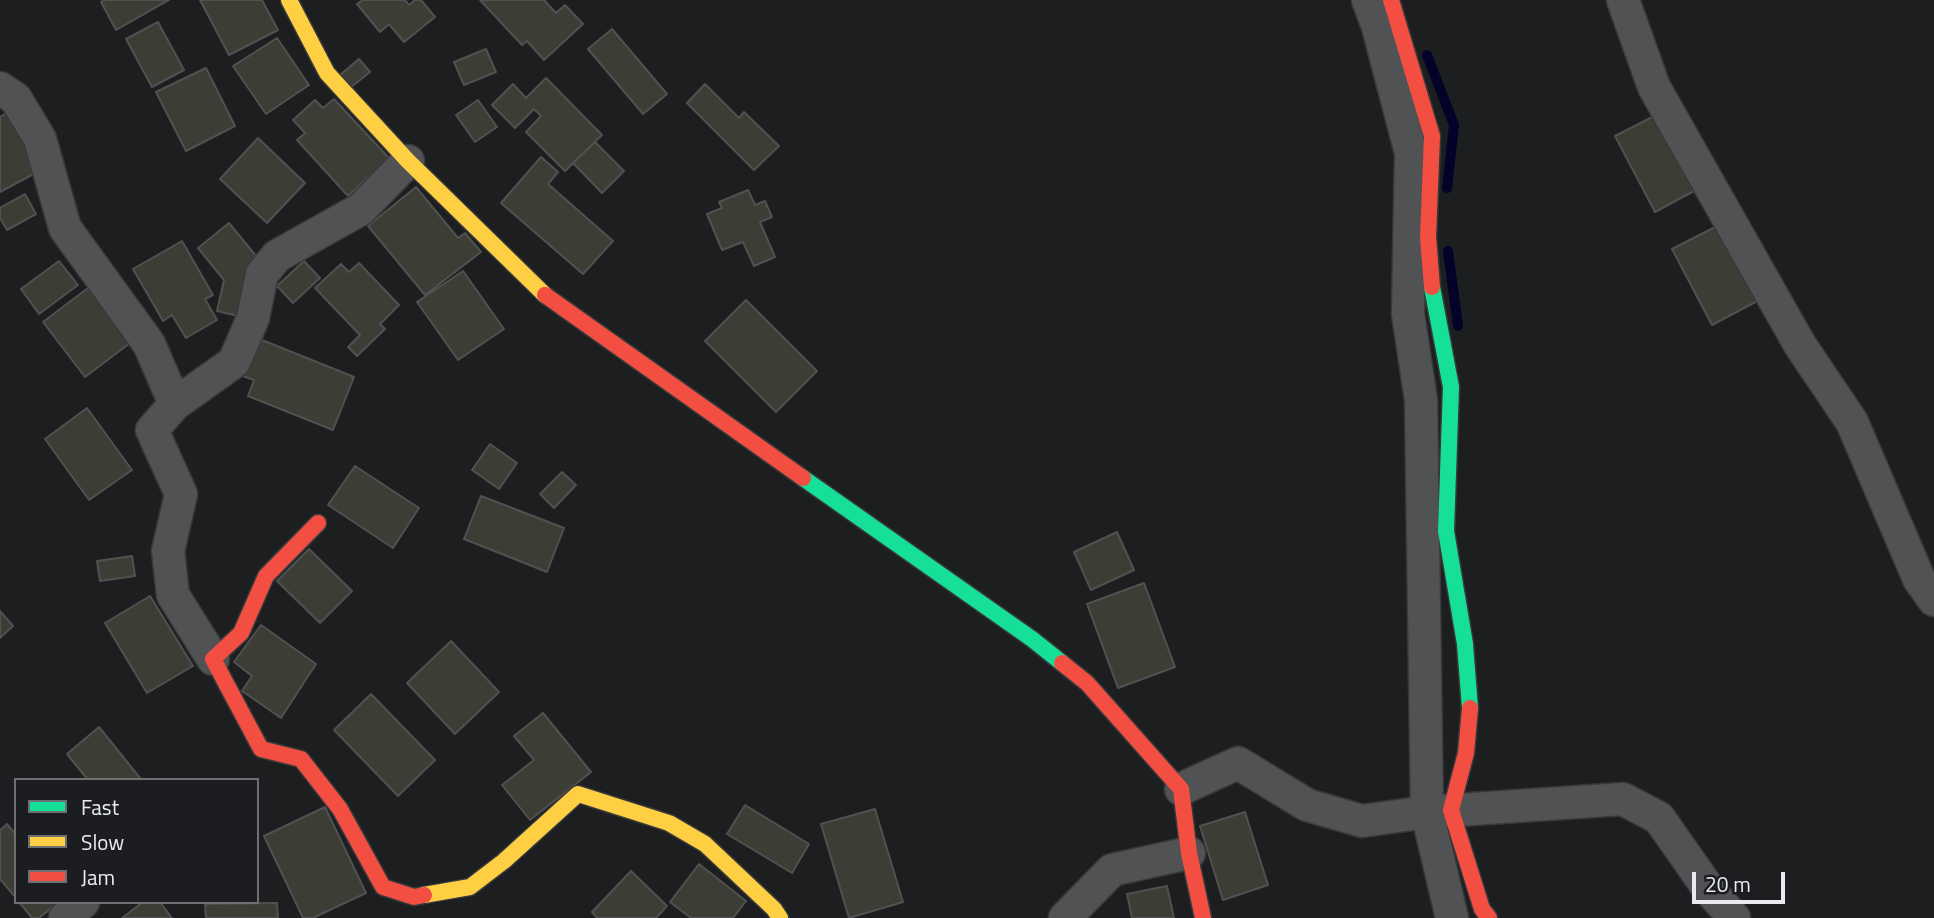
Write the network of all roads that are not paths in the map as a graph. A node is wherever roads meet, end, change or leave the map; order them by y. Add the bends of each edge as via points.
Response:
1 (289, 0) edge
2 (1368, 0) edge
3 (1391, 0) edge
4 (1623, 0) edge
5 (0, 88) edge
6 (408, 161) junction
7 (175, 404) junction
8 (318, 523) dead end
9 (1934, 600) edge
10 (213, 659) junction
11 (1181, 789) junction
12 (1439, 811) junction
13 (1189, 853) junction
14 (81, 904) edge
15 (65, 918) edge
16 (780, 918) edge
17 (1065, 918) edge
18 (1203, 918) edge
19 (1452, 918) edge
20 (1489, 918) edge
21 (1734, 918) edge

1 - 6 street via 327,74
2 - 12 street via 1411,153 1408,314 1421,400
3 - 12 street via 1432,136 1428,237 1432,292 1451,387 1446,531 1470,706 1466,753
4 - 9 street via 1654,87 1800,345 1852,422 1919,579
5 - 7 street via 16,99 40,139 65,228 149,344
6 - 7 street via 361,209 277,256 262,274 253,318 234,362
6 - 11 street via 551,301 1032,639 1087,683
7 - 10 street via 152,430 181,494 168,551 173,595
8 - 10 street via 266,576 241,633
10 - 16 street via 261,748 301,759 340,809 383,887 414,897 470,887 578,794 669,823 705,844
11 - 12 street via 1238,763 1307,805 1362,821
11 - 13 street
12 - 19 street
12 - 20 street
12 - 21 street via 1623,799 1659,818
13 - 17 street via 1112,870
13 - 18 street
14 - 15 street

